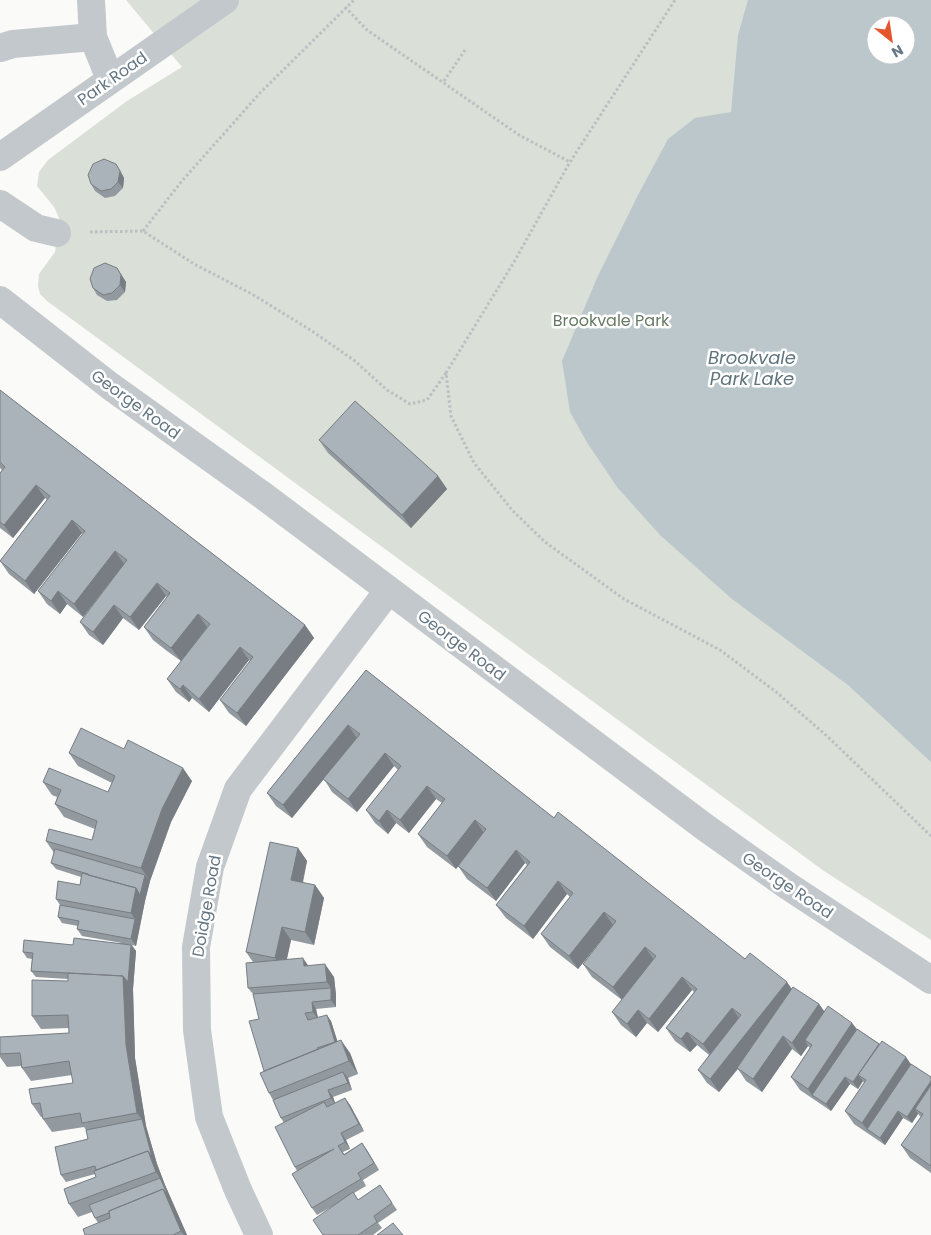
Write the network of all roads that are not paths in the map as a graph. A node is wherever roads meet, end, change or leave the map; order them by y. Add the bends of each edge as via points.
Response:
1 (91, 0) edge
2 (225, 0) edge
3 (93, 37) junction
4 (0, 48) edge
5 (110, 79) junction
6 (0, 157) edge
7 (0, 204) edge
8 (57, 233) road end
9 (0, 300) edge
10 (388, 591) junction
11 (931, 980) edge
12 (259, 1235) edge

1 - 3 street
2 - 5 street, Park Road
3 - 4 street via 12,44
3 - 5 street
5 - 6 street, Park Road
7 - 8 street via 36,228
9 - 10 street, George Road via 110,386 265,497
10 - 11 street, George Road via 706,828
10 - 12 street, Doidge Road via 238,789 210,867 196,947 197,1030 209,1117

